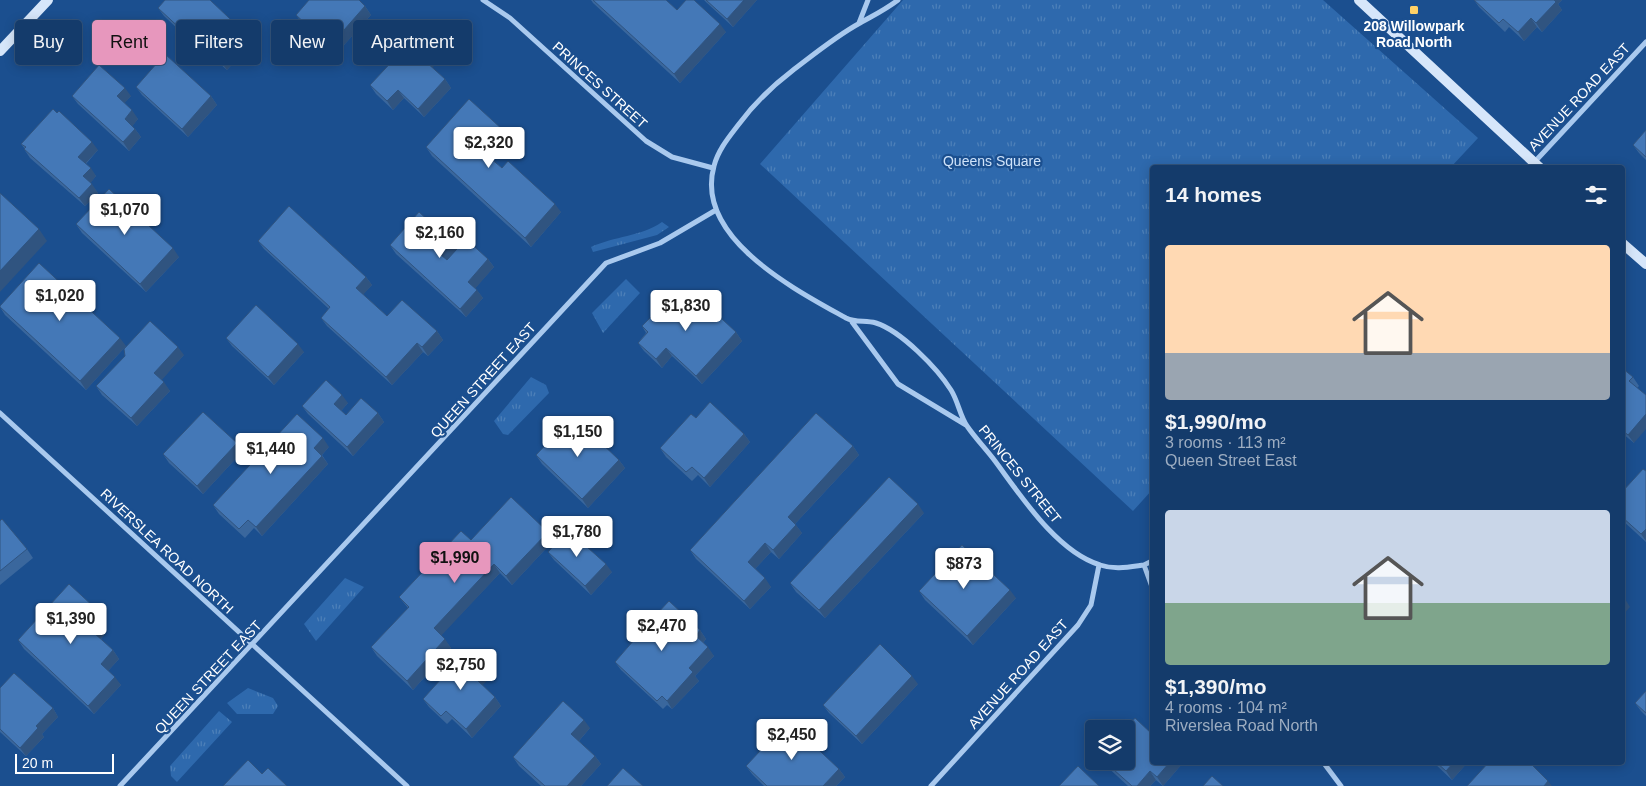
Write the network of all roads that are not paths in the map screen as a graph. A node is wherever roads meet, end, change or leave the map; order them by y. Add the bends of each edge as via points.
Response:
1 (48, 0) edge
2 (483, 0) edge
3 (868, 0) edge
4 (898, 0) edge
5 (1359, 0) edge
6 (859, 23) junction
7 (1646, 42) edge
8 (0, 51) edge
9 (1533, 165) edge
10 (1535, 165) edge
11 (713, 168) junction
12 (716, 210) junction
13 (1625, 246) edge
14 (1646, 264) edge
15 (852, 322) junction
16 (0, 413) edge
17 (966, 425) junction
18 (1150, 562) edge
19 (1099, 565) junction
20 (1144, 565) junction
21 (1150, 582) edge
22 (252, 645) junction
23 (1325, 765) edge
24 (120, 786) edge
25 (407, 786) edge
26 (931, 786) edge
27 (1341, 786) edge

1 - 8 main road
2 - 11 street, PRINCES STREET via 510,18 646,142 672,157
3 - 6 street
4 - 6 street via 878,15
5 - 9 main road
6 - 11 street via 764,93 726,140
7 - 10 street, AVENUE ROAD EAST
11 - 12 street via 711,187
12 - 15 street, PRINCES STREET via 726,227 761,266
12 - 22 street, QUEEN STREET EAST via 660,243 606,263
13 - 14 main road
15 - 17 street, PRINCES STREET via 898,384
15 - 17 street, PRINCES STREET via 876,323 916,350 951,391
16 - 22 street, RIVERSLEA ROAD NORTH
17 - 19 street, PRINCES STREET via 1019,494 1057,536 1078,554
18 - 20 street
19 - 20 street, PRINCES STREET via 1117,569
19 - 26 street, AVENUE ROAD EAST via 1091,605 1078,625
20 - 21 street
22 - 24 street, QUEEN STREET EAST
22 - 25 street, RIVERSLEA ROAD NORTH
23 - 27 street

